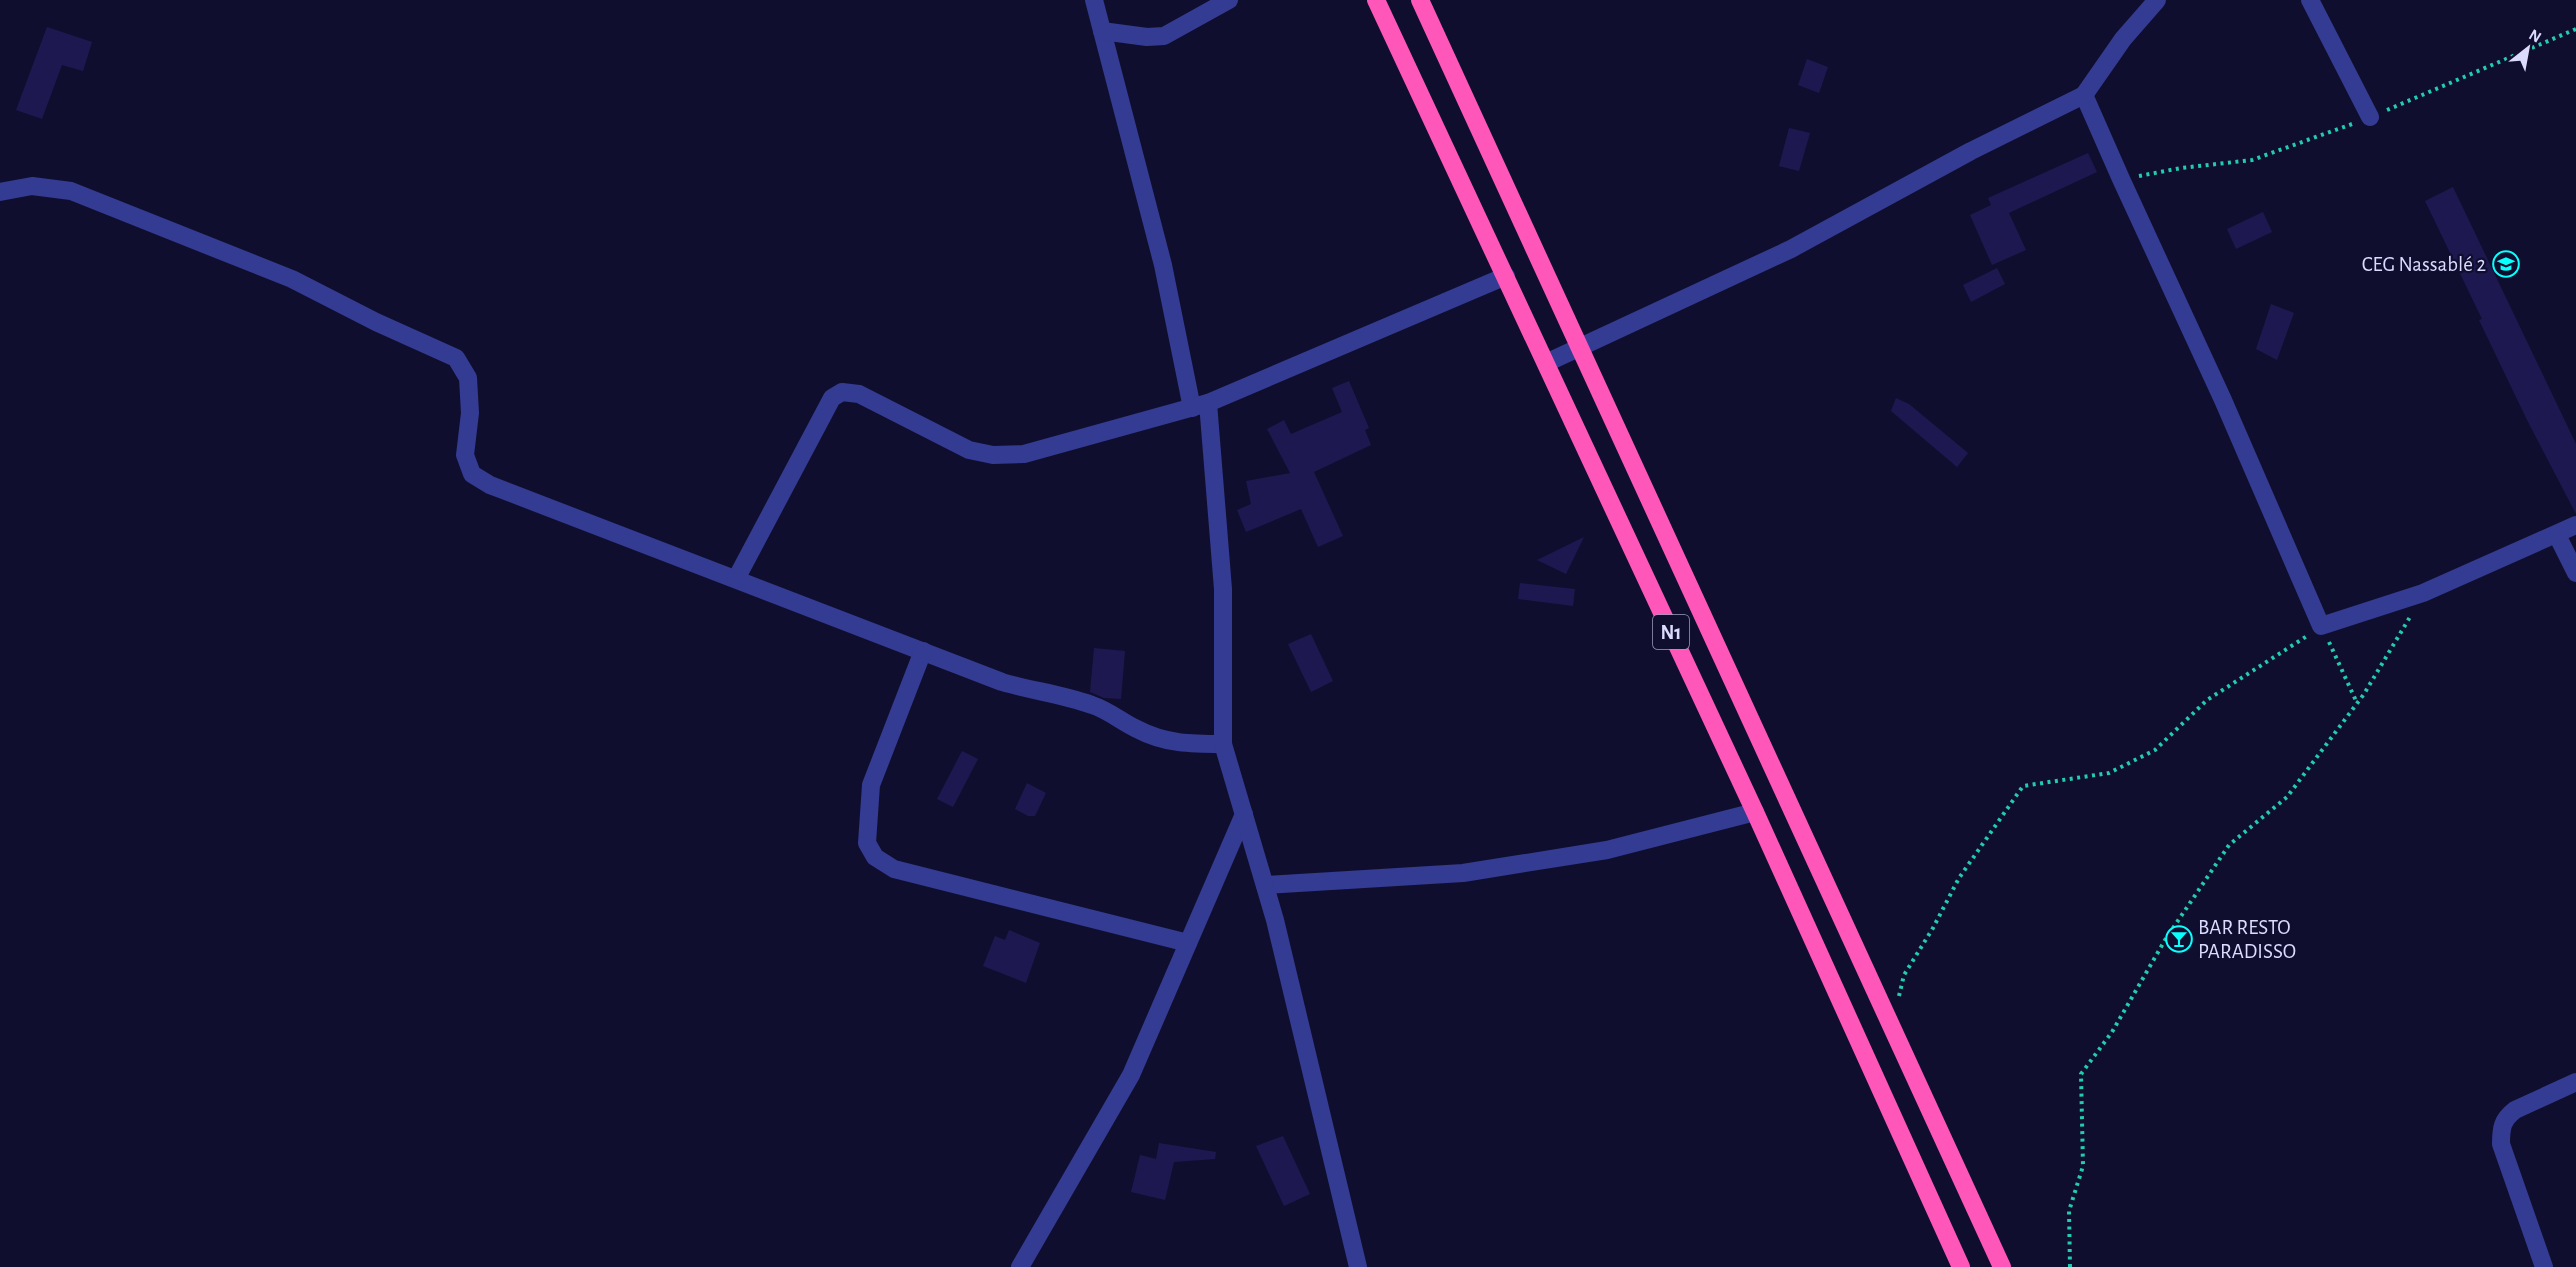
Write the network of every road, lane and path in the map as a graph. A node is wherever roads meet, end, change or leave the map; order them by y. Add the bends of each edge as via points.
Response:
1 (1094, 0) edge
2 (1229, 0) edge
3 (1376, 0) edge
4 (1420, 0) edge
5 (2157, 0) edge
6 (2310, 0) edge
7 (1102, 31) junction
8 (2084, 95) junction
9 (2370, 117) dead end
10 (0, 192) edge
11 (1506, 276) junction
12 (1578, 347) junction
13 (1546, 363) junction
14 (1200, 405) junction
15 (2576, 525) edge
16 (2557, 535) junction
17 (2576, 573) edge
18 (736, 579) junction
19 (2423, 593) junction
20 (2321, 626) junction
21 (922, 651) junction
22 (2357, 704) junction
23 (1223, 744) junction
24 (1755, 812) junction
25 (1244, 814) junction
26 (1265, 885) junction
27 (1188, 943) junction
28 (1898, 1000) dead end
29 (2576, 1082) edge
30 (1020, 1267) edge
31 (1358, 1267) edge
32 (1961, 1267) edge
33 (2002, 1267) edge
34 (2070, 1267) edge
35 (2544, 1267) edge

1 - 7 street
2 - 7 street via 1164,36
3 - 11 highway, N1
4 - 12 highway, N1
5 - 8 street via 2123,39
6 - 9 street
7 - 14 street
8 - 12 street via 1971,151 1791,249
8 - 20 street
10 - 18 street via 32,186 71,191 292,279 456,358 468,378 470,413 465,455 472,474 490,485
11 - 13 highway, N1
11 - 14 street
12 - 13 street
12 - 33 highway, N1
13 - 24 highway, N1
14 - 18 street via 1024,454 993,455 969,450 859,394 842,393 832,398
14 - 23 street via 1222,589
15 - 16 street
16 - 17 street
16 - 19 street
18 - 21 street
19 - 20 street
19 - 22 path
20 - 22 path
20 - 28 path via 2207,700 2155,750 2109,773 2024,786 1959,878 1904,975
21 - 23 street via 1002,682 1094,705 1161,740
21 - 27 street via 871,785 867,843 875,857 894,869
22 - 34 path via 2287,797 2229,845 2165,940 2112,1032 2081,1074 2083,1166 2069,1211
23 - 25 street
24 - 26 street via 1607,850 1474,871
24 - 32 highway, N1
25 - 26 street
25 - 27 street
26 - 31 street
27 - 30 street via 1131,1075
29 - 35 street via 2515,1110 2501,1128 2501,1144

